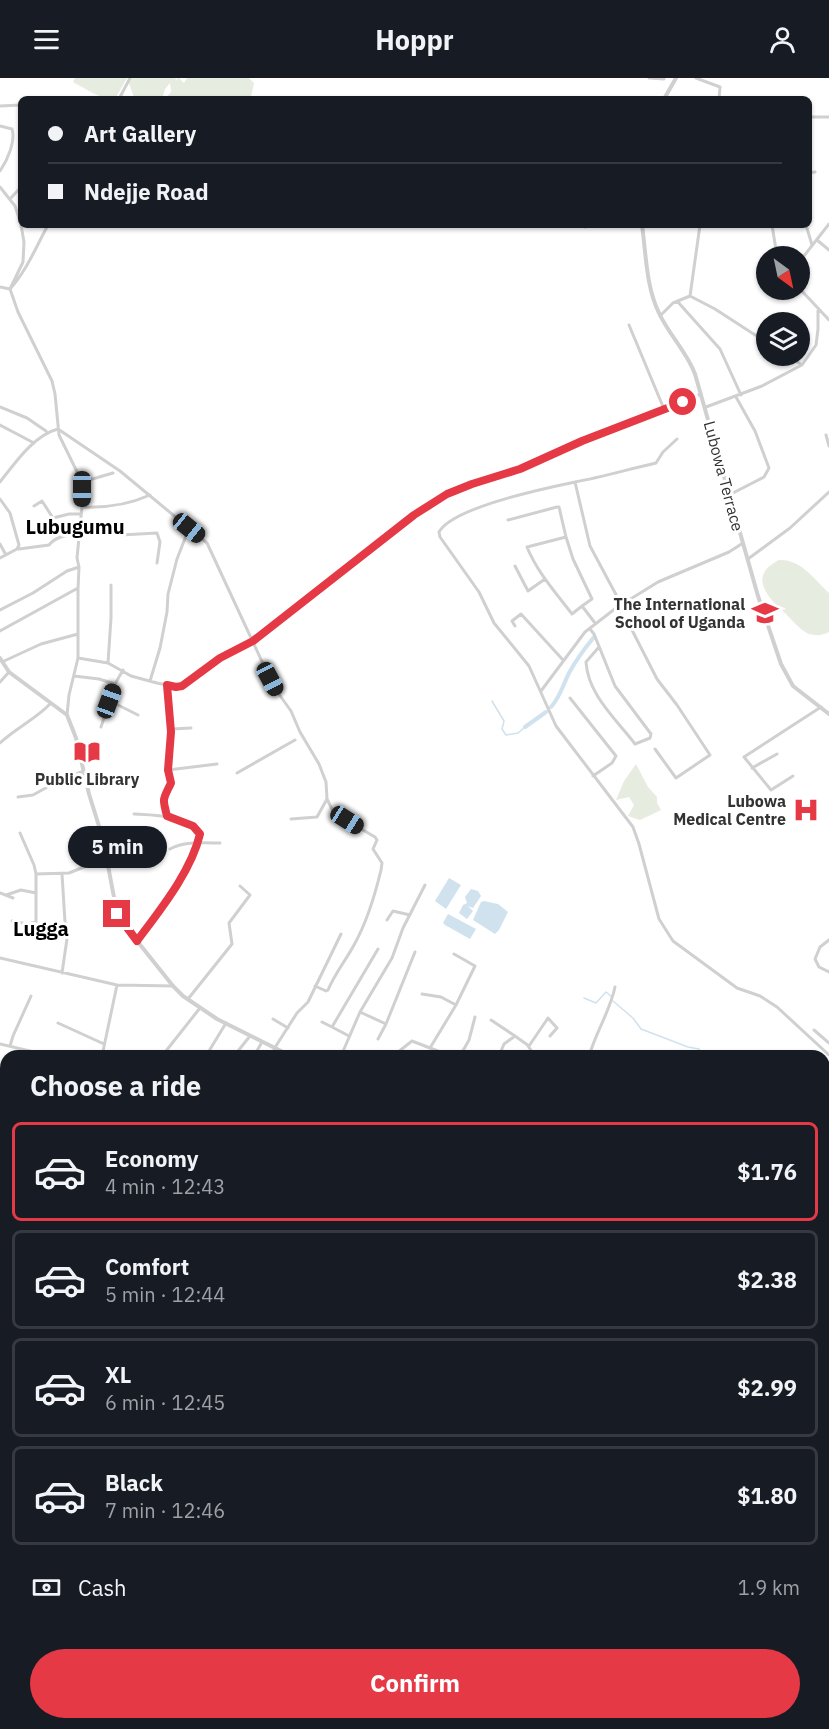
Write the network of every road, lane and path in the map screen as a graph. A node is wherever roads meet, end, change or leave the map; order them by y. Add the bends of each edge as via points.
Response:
1 (130, 78) edge
2 (649, 78) edge
3 (676, 78) edge
4 (696, 78) edge
5 (664, 80) dead end
6 (121, 96) edge
7 (666, 96) edge
8 (719, 96) edge
9 (18, 105) edge
10 (0, 106) edge
11 (812, 117) edge
12 (829, 117) edge
13 (0, 126) edge
14 (0, 171) edge
15 (812, 172) edge
16 (815, 172) dead end
17 (0, 187) edge
18 (18, 190) edge
19 (10, 199) junction
20 (18, 214) edge
21 (829, 224) edge
22 (22, 228) edge
23 (46, 228) edge
24 (642, 228) edge
25 (700, 228) edge
26 (772, 228) edge
27 (807, 228) edge
28 (817, 240) junction
29 (812, 245) junction
30 (775, 246) edge
31 (810, 248) edge
32 (829, 250) edge
33 (0, 286) edge
34 (10, 289) junction
35 (690, 296) junction
36 (809, 300) edge
37 (677, 301) junction
38 (818, 310) junction
39 (660, 316) junction
40 (829, 320) edge
41 (629, 325) dead end
42 (756, 336) edge
43 (810, 354) edge
44 (800, 366) edge
45 (701, 394) junction
46 (741, 395) junction
47 (736, 397) junction
48 (0, 407) edge
49 (705, 407) junction
50 (664, 409) junction
51 (0, 425) edge
52 (58, 429) junction
53 (46, 432) junction
54 (826, 435) dead end
55 (677, 439) dead end
56 (34, 442) junction
57 (829, 446) edge
58 (113, 473) dead end
59 (0, 482) edge
60 (82, 482) junction
61 (575, 482) junction
62 (829, 492) edge
63 (150, 495) junction
64 (729, 495) junction
65 (0, 499) edge
66 (34, 506) dead end
67 (82, 507) junction
68 (81, 514) junction
69 (508, 519) dead end
70 (80, 525) junction
71 (189, 528) junction
72 (79, 533) junction
73 (566, 537) junction
74 (0, 543) edge
75 (743, 543) junction
76 (17, 549) junction
77 (6, 555) junction
78 (0, 558) edge
79 (748, 559) junction
80 (158, 563) dead end
81 (515, 566) dead end
82 (79, 567) junction
83 (545, 579) junction
84 (111, 585) dead end
85 (78, 588) junction
86 (621, 604) junction
87 (582, 606) junction
88 (616, 608) junction
89 (0, 610) edge
90 (595, 623) junction
91 (514, 626) dead end
92 (590, 629) junction
93 (0, 631) edge
94 (78, 634) junction
95 (253, 641) junction
96 (599, 647) junction
97 (78, 658) junction
98 (1, 660) edge
99 (563, 660) junction
100 (108, 663) junction
101 (123, 670) junction
102 (9, 672) junction
103 (74, 676) junction
104 (150, 681) junction
105 (0, 682) edge
106 (115, 684) junction
107 (167, 685) junction
108 (541, 691) junction
109 (570, 699) dead end
110 (109, 701) junction
111 (51, 703) junction
112 (821, 707) junction
113 (829, 714) edge
114 (67, 715) junction
115 (138, 715) dead end
116 (101, 727) dead end
117 (191, 728) dead end
118 (171, 729) junction
119 (295, 740) dead end
120 (0, 743) edge
121 (655, 749) dead end
122 (777, 754) dead end
123 (217, 764) dead end
124 (752, 768) junction
125 (168, 770) junction
126 (84, 771) junction
127 (237, 773) dead end
128 (593, 776) junction
129 (793, 777) dead end
130 (18, 797) dead end
131 (327, 799) junction
132 (134, 814) dead end
133 (167, 816) junction
134 (291, 819) dead end
135 (20, 832) dead end
136 (146, 835) dead end
137 (103, 838) junction
138 (198, 843) junction
139 (220, 843) dead end
140 (170, 849) dead end
141 (108, 865) junction
142 (62, 873) junction
143 (36, 874) junction
144 (425, 885) dead end
145 (240, 886) dead end
146 (0, 893) edge
147 (36, 893) junction
148 (6, 895) junction
149 (13, 898) dead end
150 (410, 915) junction
151 (387, 920) dead end
152 (12, 921) dead end
153 (340, 934) dead end
154 (829, 940) edge
155 (137, 941) junction
156 (378, 949) dead end
157 (415, 952) dead end
158 (454, 954) dead end
159 (0, 957) edge
160 (829, 972) edge
161 (62, 973) junction
162 (117, 985) junction
163 (172, 986) junction
164 (315, 986) junction
165 (615, 987) dead end
166 (422, 994) dead end
167 (31, 996) dead end
168 (188, 999) junction
169 (456, 1005) junction
170 (201, 1007) junction
171 (360, 1012) junction
172 (476, 1017) dead end
173 (273, 1019) dead end
174 (491, 1020) dead end
175 (322, 1022) dead end
176 (58, 1023) dead end
177 (226, 1023) junction
178 (386, 1024) junction
179 (332, 1027) junction
180 (288, 1028) junction
181 (814, 1030) dead end
182 (250, 1036) junction
183 (349, 1036) junction
184 (514, 1036) junction
185 (550, 1036) dead end
186 (378, 1039) dead end
187 (262, 1042) junction
188 (829, 1043) edge
189 (0, 1044) edge
190 (104, 1044) junction
191 (10, 1046) junction
192 (528, 1046) junction
193 (430, 1048) junction
194 (274, 1049) joint
195 (26, 1050) edge
196 (103, 1050) edge
197 (167, 1050) edge
198 (210, 1050) edge
199 (239, 1050) edge
200 (257, 1050) edge
201 (343, 1050) edge
202 (402, 1050) edge
203 (434, 1050) edge
204 (463, 1050) edge
205 (502, 1050) edge
206 (531, 1050) edge
207 (591, 1050) edge
208 (824, 1050) edge

1 - 6 street
2 - 5 street
3 - 7 street
4 - 8 street via 720,87
9 - 10 street
11 - 12 street
13 - 14 street via 12,129 14,134
15 - 16 street
17 - 19 street
18 - 19 street
19 - 20 street
21 - 28 street
22 - 34 street via 23,262
23 - 34 street
24 - 39 street, Lubowa Terrace via 651,294
25 - 35 street
26 - 30 street
27 - 29 street
28 - 29 street
28 - 32 street
29 - 31 street
33 - 34 street
34 - 52 street via 52,381
35 - 37 street
35 - 42 street
36 - 38 street
37 - 39 street
37 - 46 street via 720,350
38 - 40 street
38 - 43 street via 816,345
39 - 45 street, Lubowa Terrace via 690,362
41 - 50 street
44 - 46 street
45 - 49 street, Lubowa Terrace
45 - 50 street
46 - 47 street
47 - 49 street
47 - 64 street via 769,468 764,477
48 - 53 street via 27,418
49 - 64 street, Lubowa Terrace
50 - 95 street via 520,469 447,494 414,515
51 - 56 street
52 - 53 street
52 - 60 street
52 - 63 street
53 - 56 street
54 - 57 street
55 - 61 street via 656,463
56 - 59 street
58 - 60 street
60 - 67 street
61 - 86 street via 590,546
61 - 108 street via 476,509 455,518 439,532 479,592 494,623 529,666
62 - 79 street
63 - 67 street via 113,506
63 - 71 street
64 - 75 street, Lubowa Terrace
65 - 76 street via 10,513 19,541
66 - 68 street via 42,501 53,518
67 - 68 street
68 - 70 street
69 - 73 street via 559,507
70 - 72 street
70 - 80 street via 113,525 121,535 157,533
71 - 95 street via 207,543
71 - 104 street via 168,594 160,648
72 - 76 street via 64,535 49,545
72 - 82 street
73 - 83 street via 527,547
73 - 87 street via 592,599
74 - 77 street
75 - 79 street, Lubowa Terrace
75 - 86 street via 658,582
76 - 77 street
77 - 78 street
79 - 112 street, Lubowa Terrace via 786,675 800,692
81 - 83 street via 528,591
82 - 85 street
82 - 89 street
83 - 87 street via 572,614
84 - 100 street
85 - 93 street
85 - 94 street
86 - 88 street
87 - 90 street
88 - 90 street
88 - 121 street via 657,679 710,755 676,778
90 - 92 street
91 - 99 street via 512,621 521,614
92 - 96 street
92 - 99 street
94 - 97 street
94 - 98 street
95 - 107 street via 220,658 182,686
95 - 131 street via 319,764
96 - 96 street via 586,662 586,671 603,704 638,744 651,734 621,695
97 - 100 street
97 - 103 street
98 - 102 street
99 - 108 street
100 - 101 street
101 - 104 street
101 - 106 street
102 - 105 street
102 - 111 street
103 - 106 street
103 - 114 street
104 - 107 street
106 - 110 street
107 - 118 street
108 - 128 street via 555,726
109 - 128 street via 616,756
110 - 115 street
110 - 116 street
111 - 114 street
111 - 120 street
112 - 113 street, Lubowa Terrace
112 - 124 street via 745,756
114 - 126 street
117 - 118 street
118 - 125 street
119 - 127 street
122 - 124 street
123 - 125 street
124 - 129 street via 771,790
125 - 133 street via 170,785 163,797
126 - 130 street via 33,795
126 - 137 street
128 - 208 street via 633,828 659,919 673,940 736,988 777,1007
131 - 134 street via 317,818
131 - 164 street via 334,813 375,837 373,849 382,865 353,946 328,990
132 - 133 street
133 - 138 street via 196,828 200,834
135 - 143 street
136 - 137 street via 124,833
137 - 141 street
138 - 139 street
138 - 140 street
138 - 155 street via 174,890
141 - 142 street via 89,865
141 - 155 street via 117,914
142 - 143 street
142 - 161 street via 68,932
143 - 147 street
144 - 150 street
145 - 168 street via 250,896 229,923 231,946
146 - 148 street
147 - 148 street via 21,890
147 - 152 street via 36,922
148 - 149 street
150 - 151 street via 396,910
150 - 171 street via 392,957
153 - 164 street
154 - 160 street via 815,958 819,967
155 - 163 street
156 - 179 street
157 - 178 street
158 - 169 street via 475,966
159 - 161 street
161 - 162 street
162 - 163 street
162 - 190 street
163 - 168 street
164 - 180 street
165 - 207 street
166 - 169 street
167 - 191 street
168 - 170 street
169 - 193 street
170 - 177 street
170 - 197 street
171 - 178 street
171 - 183 street
172 - 204 street
173 - 180 street
174 - 184 street
175 - 179 street
176 - 190 street
177 - 182 street
177 - 198 street
178 - 186 street
179 - 183 street
180 - 194 street
181 - 188 street
182 - 187 street
182 - 199 street
183 - 201 street
184 - 192 street
184 - 205 street
185 - 192 street via 557,1027 547,1019
187 - 194 street
187 - 200 street
189 - 191 street
190 - 196 street
191 - 195 street
192 - 206 street
193 - 202 street via 411,1041
193 - 203 street

